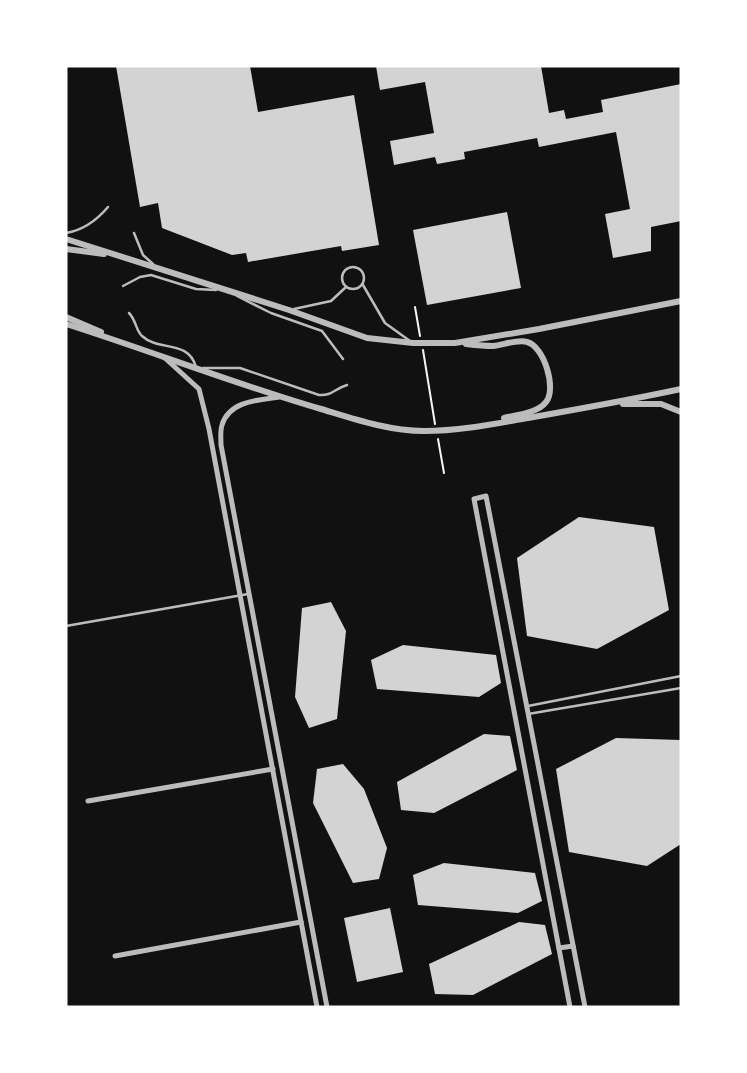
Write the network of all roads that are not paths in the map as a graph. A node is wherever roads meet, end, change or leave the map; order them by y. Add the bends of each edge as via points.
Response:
1 (108, 207) dead end
2 (66, 233) edge
3 (134, 233) dead end
4 (66, 239) edge
5 (66, 249) edge
6 (113, 254) junction
7 (158, 269) junction
8 (363, 284) junction
9 (123, 286) dead end
10 (346, 287) junction
11 (224, 290) junction
12 (681, 301) edge
13 (289, 310) junction
14 (129, 313) dead end
15 (66, 317) edge
16 (66, 324) edge
17 (122, 342) junction
18 (413, 343) junction
19 (455, 343) junction
20 (166, 359) junction
21 (342, 359) dead end
22 (197, 368) junction
23 (347, 385) dead end
24 (681, 389) edge
25 (279, 397) junction
26 (606, 404) junction
27 (681, 412) edge
28 (474, 427) junction
29 (249, 594) junction
30 (240, 596) junction
31 (66, 626) edge
32 (681, 676) edge
33 (681, 688) edge
34 (527, 706) junction
35 (528, 714) junction
36 (273, 769) junction
37 (88, 801) dead end
38 (301, 922) junction
39 (573, 946) junction
40 (559, 948) junction
41 (115, 956) dead end
42 (317, 1007) edge
43 (328, 1007) edge
44 (570, 1007) edge
45 (585, 1007) edge

1 - 2 lane via 93,223
3 - 7 lane via 143,255
4 - 6 street
5 - 6 street
6 - 7 street
7 - 11 street
8 - 10 lane via 355,289
8 - 10 lane via 363,272 353,266 347,268 342,276
8 - 18 lane via 385,323
9 - 11 lane via 140,277 151,276 196,289
10 - 13 lane via 331,301
11 - 13 street
11 - 21 lane via 271,313 322,331
12 - 19 street
13 - 18 street via 367,338
14 - 22 lane via 135,319 140,336 150,342 188,351
15 - 17 street
16 - 17 street
17 - 20 street
18 - 19 street
19 - 28 street via 493,346 526,341 536,346 550,378 550,393 546,402 536,410
20 - 22 street
20 - 30 street via 199,390
22 - 23 lane via 240,368 319,395 328,396
22 - 25 street
24 - 26 street
25 - 28 street via 389,428 423,431
25 - 29 street via 246,402 230,411 221,426 221,445
26 - 27 street via 661,404
26 - 28 street
29 - 30 lane
29 - 43 street
30 - 31 lane
30 - 36 street
32 - 34 lane
33 - 35 lane
34 - 35 street
34 - 40 street via 486,496 474,499
35 - 39 street
36 - 37 street
36 - 38 street
38 - 41 street
38 - 42 street
39 - 40 street
39 - 45 street
40 - 44 street

